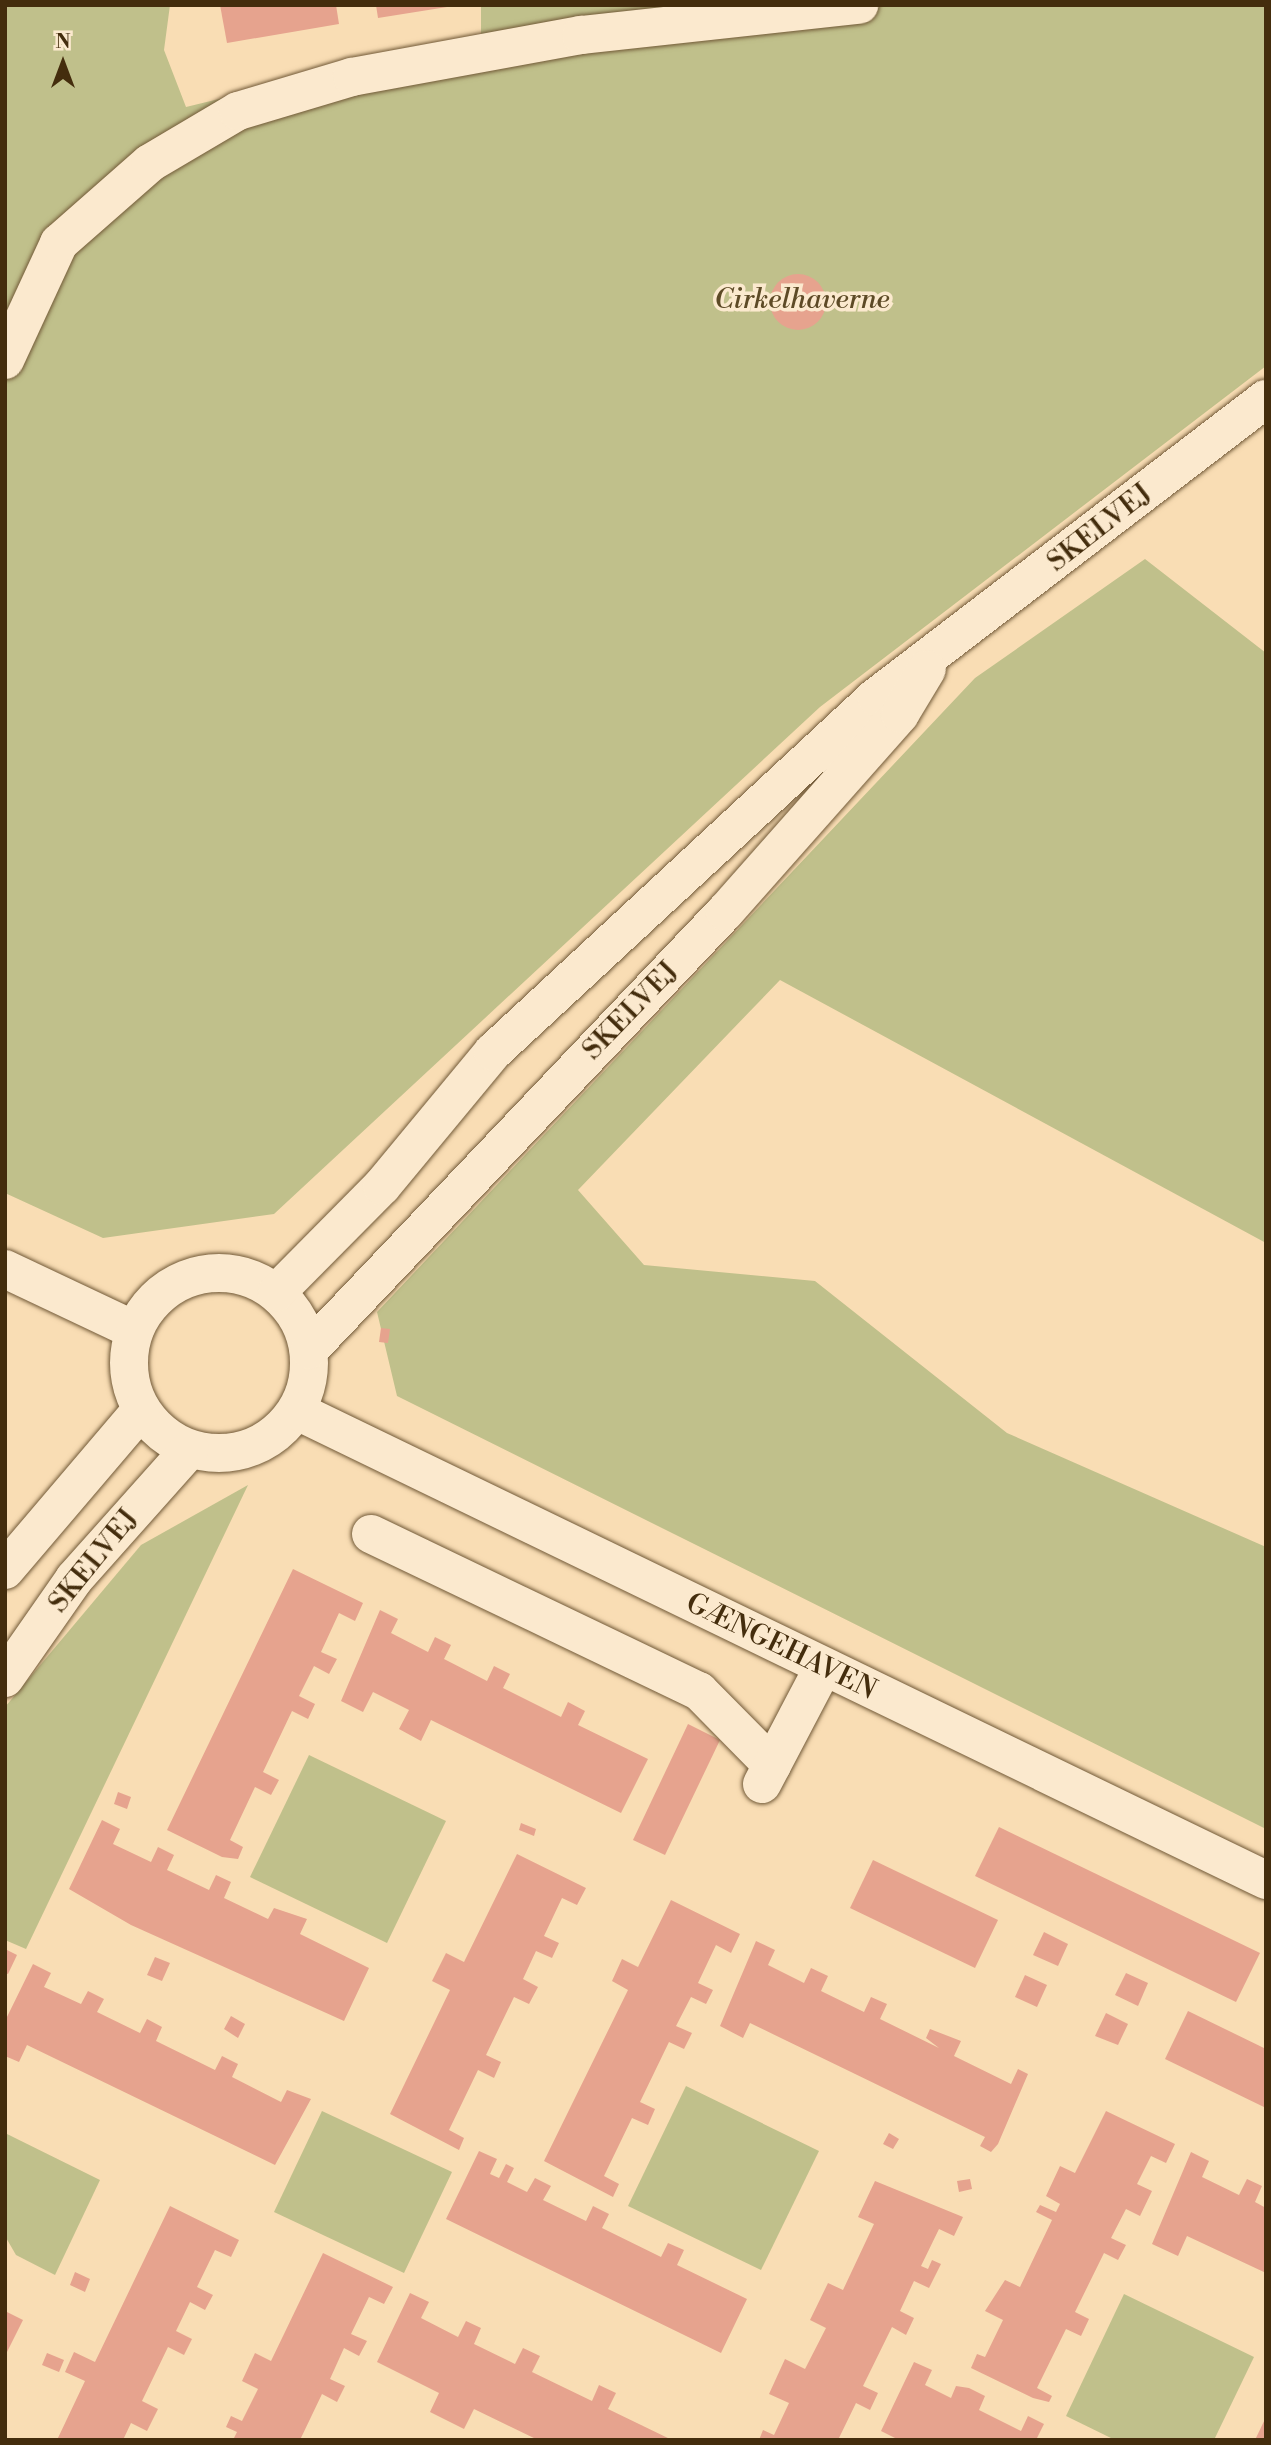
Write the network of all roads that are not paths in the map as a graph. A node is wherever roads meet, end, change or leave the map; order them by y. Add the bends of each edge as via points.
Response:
1 (859, 5) edge
2 (5, 360) edge
3 (1266, 399) edge
4 (933, 658) junction
5 (5, 1269) edge
6 (276, 1292) junction
7 (134, 1330) junction
8 (309, 1350) junction
9 (141, 1410) junction
10 (297, 1411) junction
11 (190, 1449) junction
12 (371, 1534) dead end
13 (5, 1570) edge
14 (823, 1668) junction
15 (5, 1678) edge
16 (1266, 1880) edge

1 - 2 street via 582,35 352,77 250,107 150,163 59,243
3 - 4 street, SKELVEJ
4 - 6 street, SKELVEJ via 876,697 493,1052 382,1186
4 - 8 street, SKELVEJ via 900,714 725,912
5 - 7 street
6 - 7 street via 241,1275 198,1275 156,1297
6 - 8 street via 300,1322
7 - 9 street via 130,1381
8 - 10 street via 309,1381
9 - 11 street via 163,1434
9 - 13 street
10 - 11 street via 274,1436 237,1452
10 - 14 street, GÆNGEHAVEN
11 - 15 street, SKELVEJ via 74,1579
12 - 14 street via 699,1691 767,1774
14 - 16 street, GÆNGEHAVEN

